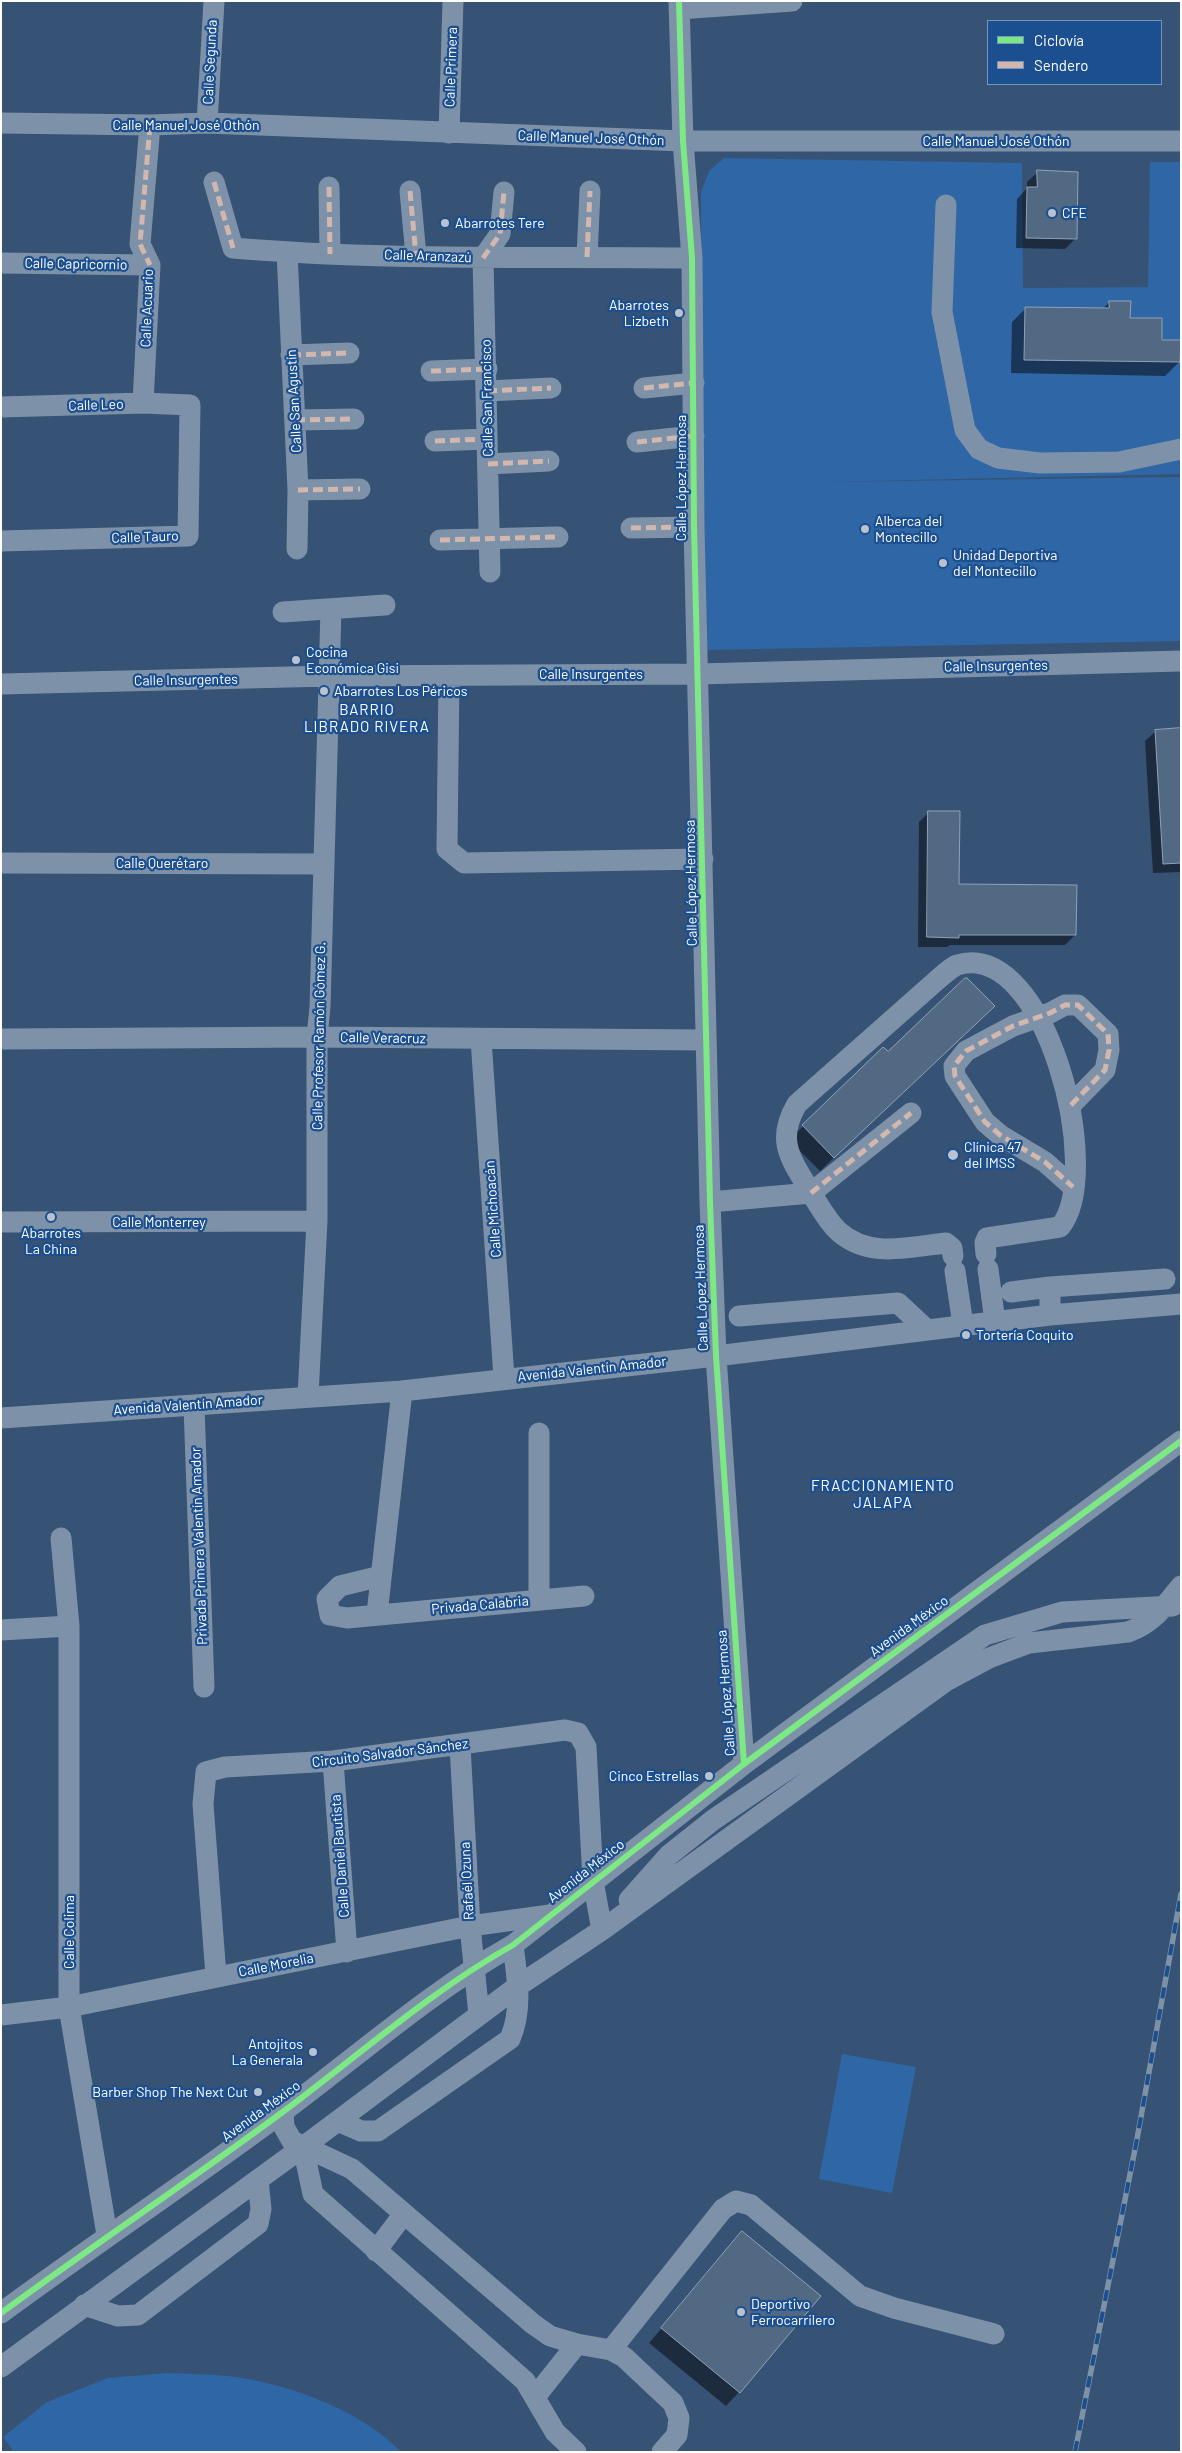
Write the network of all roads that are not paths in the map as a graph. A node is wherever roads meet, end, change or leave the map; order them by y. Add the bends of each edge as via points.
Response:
1 (214, 1) edge
2 (453, 1) edge
3 (792, 1) edge
4 (679, 5) edge
5 (1, 123) edge
6 (207, 123) junction
7 (150, 125) junction
8 (449, 133) junction
9 (1181, 141) edge
10 (683, 142) junction
11 (214, 182) dead end
12 (329, 187) dead end
13 (410, 191) dead end
14 (590, 191) dead end
15 (504, 192) dead end
16 (946, 205) dead end
17 (287, 252) junction
18 (330, 254) junction
19 (416, 256) junction
20 (587, 257) junction
21 (483, 258) junction
22 (692, 258) junction
23 (1, 264) edge
24 (150, 265) junction
25 (349, 353) dead end
26 (292, 355) junction
27 (487, 369) junction
28 (431, 371) dead end
29 (694, 383) junction
30 (551, 388) dead end
31 (644, 388) dead end
32 (487, 391) junction
33 (143, 404) junction
34 (190, 405) joint
35 (1, 407) edge
36 (295, 420) junction
37 (354, 420) dead end
38 (694, 436) junction
39 (487, 439) junction
40 (435, 441) dead end
41 (637, 442) dead end
42 (1181, 449) edge
43 (549, 461) dead end
44 (488, 464) junction
45 (360, 489) dead end
46 (298, 490) junction
47 (631, 528) dead end
48 (694, 528) junction
49 (558, 537) dead end
50 (489, 538) junction
51 (440, 540) dead end
52 (1, 542) edge
53 (297, 549) dead end
54 (490, 572) dead end
55 (386, 605) dead end
56 (331, 609) junction
57 (283, 612) dead end
58 (1181, 661) edge
59 (698, 674) junction
60 (330, 676) junction
61 (449, 676) junction
62 (1, 684) edge
63 (704, 859) junction
64 (1, 863) edge
65 (322, 864) junction
66 (1037, 1018) junction
67 (317, 1036) junction
68 (481, 1039) junction
69 (1, 1040) edge
70 (705, 1040) junction
71 (1071, 1105) junction
72 (911, 1113) dead end
73 (1073, 1187) junction
74 (810, 1193) junction
75 (710, 1202) junction
76 (317, 1221) junction
77 (1, 1222) edge
78 (1165, 1279) dead end
79 (1050, 1288) junction
80 (1011, 1292) dead end
81 (1181, 1304) edge
82 (1050, 1315) junction
83 (739, 1316) dead end
84 (996, 1322) junction
85 (963, 1325) junction
86 (927, 1330) junction
87 (716, 1356) junction
88 (504, 1378) junction
89 (402, 1391) junction
90 (308, 1396) junction
91 (194, 1406) junction
92 (1, 1418) edge
93 (539, 1433) dead end
94 (1181, 1441) edge
95 (61, 1538) dead end
96 (381, 1576) junction
97 (1181, 1586) edge
98 (584, 1596) dead end
99 (539, 1600) junction
100 (1181, 1606) edge
101 (377, 1614) junction
102 (69, 1626) junction
103 (1, 1630) edge
104 (204, 1687) dead end
105 (460, 1746) junction
106 (333, 1761) junction
107 (744, 1764) junction
108 (669, 1855) junction
109 (593, 1880) junction
110 (550, 1915) junction
111 (470, 1926) junction
112 (602, 1930) junction
113 (513, 1945) junction
114 (347, 1952) junction
115 (474, 1967) junction
116 (216, 1976) junction
117 (518, 1986) junction
118 (69, 2007) junction
119 (1, 2015) edge
120 (478, 2015) junction
121 (283, 2112) junction
122 (338, 2121) junction
123 (304, 2147) junction
124 (258, 2180) junction
125 (403, 2214) junction
126 (108, 2235) junction
127 (376, 2251) junction
128 (84, 2305) junction
129 (1, 2313) edge
130 (994, 2334) dead end
131 (577, 2344) junction
132 (611, 2350) junction
133 (1, 2367) edge
134 (535, 2397) junction
135 (576, 2452) edge
136 (662, 2452) edge

1 - 6 street, Calle Segunda
2 - 8 street, Calle Primera
3 - 4 street
4 - 10 street, Calle López Hermosa
5 - 7 street, Calle Manuel José Othón
6 - 7 street, Calle Manuel José Othón
6 - 8 street, Calle Manuel José Othón
7 - 24 street, Calle Acuario via 140,244
8 - 10 street, Calle Manuel José Othón
9 - 10 street, Calle Manuel José Othón
10 - 22 street, Calle López Hermosa
11 - 17 street, Calle Aranzazú via 233,248
12 - 18 street
13 - 19 street
14 - 20 street
15 - 21 street via 500,234
16 - 42 street via 942,312 965,430 979,448 998,458 1040,463 1119,462
17 - 18 street, Calle Aranzazú
17 - 26 street, Calle San Agustín
18 - 19 street, Calle Aranzazú
19 - 21 street, Calle Aranzazú
20 - 21 street, Calle Aranzazú
20 - 22 street, Calle Aranzazú
21 - 27 street, Calle San Francisco
22 - 29 street, Calle López Hermosa
23 - 24 street, Calle Capricornio
24 - 33 street, Calle Acuario
25 - 26 street
26 - 36 street, Calle San Agustín
27 - 28 street
27 - 32 street, Calle San Francisco
29 - 31 street
29 - 38 street, Calle López Hermosa
30 - 32 street
32 - 39 street, Calle San Francisco
33 - 34 street, Calle Leo
33 - 35 street, Calle Leo
34 - 52 street, Calle Tauro via 188,536
36 - 37 street
36 - 46 street, Calle San Agustín
38 - 41 street
38 - 48 street, Calle López Hermosa
39 - 40 street
39 - 44 street, Calle San Francisco
43 - 44 street
44 - 50 street, Calle San Francisco
45 - 46 street
46 - 53 street, Calle San Agustín
47 - 48 street
48 - 59 street, Calle López Hermosa
49 - 50 street
50 - 51 street
50 - 54 street, Calle San Francisco
55 - 56 street
56 - 57 street
56 - 60 street, Calle Profesor Ramón Gómez G.
58 - 59 street, Calle Insurgentes
59 - 61 street, Calle Insurgentes
59 - 63 street, Calle López Hermosa
60 - 61 street, Calle Insurgentes
60 - 62 street, Calle Insurgentes
60 - 65 street, Calle Profesor Ramón Gómez G.
61 - 63 street via 447,850 464,863
63 - 70 street, Calle López Hermosa
64 - 65 street, Calle Querétaro
65 - 67 street, Calle Profesor Ramón Gómez G.
66 - 71 street via 1052,1044
66 - 71 street via 1065,1005 1078,1005 1108,1034 1105,1070
66 - 73 street via 1013,1026 966,1051 954,1066 954,1076 985,1122 1045,1162
66 - 74 street via 1020,989 998,970 978,964 957,966 936,981 798,1104 788,1120 786,1139 790,1158
67 - 68 street, Calle Veracruz
67 - 69 street, Calle Veracruz
67 - 76 street, Calle Profesor Ramón Gómez G.
68 - 70 street, Calle Veracruz
68 - 88 street, Calle Michoacán
70 - 75 street, Calle López Hermosa
71 - 73 street via 1075,1164
72 - 74 street
73 - 84 street via 1071,1208 1060,1227 987,1238 987,1262
74 - 75 street
74 - 85 street via 836,1229 855,1244 879,1250 946,1243 952,1248
75 - 87 street, Calle López Hermosa
76 - 77 street, Calle Monterrey
76 - 90 street, Calle Profesor Ramón Gómez G.
78 - 79 street
79 - 80 street
79 - 82 street
81 - 82 street, Avenida Valentín Amador
82 - 84 street, Avenida Valentín Amador
83 - 86 street via 898,1303
84 - 85 street, Avenida Valentín Amador
85 - 86 street, Avenida Valentín Amador
86 - 87 street, Avenida Valentín Amador
87 - 88 street, Avenida Valentín Amador
87 - 107 street, Calle López Hermosa
88 - 89 street, Avenida Valentín Amador
89 - 90 street, Avenida Valentín Amador
89 - 96 street
90 - 91 street, Avenida Valentín Amador
91 - 92 street, Avenida Valentín Amador
91 - 104 street, Privada Primera Valentín Amador
93 - 99 street
94 - 107 street, Avenida México
95 - 102 street, Calle Colima
96 - 101 street
96 - 101 street, Privada Calabria via 340,1586 327,1599 330,1615 347,1618
97 - 112 street, Avenida México via 1155,1618 1142,1627 1128,1632 1029,1643 989,1658 946,1681
98 - 99 street, Privada Calabria
99 - 101 street, Privada Calabria
100 - 108 street, Avenida México via 1062,1612 985,1635 713,1820
102 - 103 street
102 - 118 street, Calle Colima
105 - 106 street, Circuito Salvador Sánchez
105 - 109 street, Circuito Salvador Sánchez via 565,1730 578,1733 586,1747
105 - 111 street, Rafaél Ozuna
106 - 114 street, Calle Daniel Bautista
106 - 116 street, Circuito Salvador Sánchez via 206,1772 203,1804
107 - 109 street, Avenida México
108 - 109 street, Avenida México
108 - 112 street, Avenida México
109 - 110 street, Avenida México
109 - 112 street, Circuito Salvador Sánchez
110 - 111 street, Calle Morelia
110 - 113 street, Avenida México
111 - 114 street, Calle Morelia
111 - 115 street, Rafaél Ozuna
112 - 117 street, Avenida México
113 - 115 street, Avenida México
113 - 117 street
114 - 116 street, Calle Morelia
115 - 120 street, Rafaél Ozuna
115 - 121 street, Avenida México
116 - 118 street, Calle Morelia
117 - 120 street, Avenida México
117 - 122 street via 516,2026 510,2039 378,2131 361,2132
118 - 119 street, Calle Morelia
118 - 126 street, Calle Colima
120 - 122 street, Avenida México
121 - 123 street via 284,2127 292,2141
121 - 126 street, Avenida México
122 - 123 street, Avenida México
123 - 124 street, Avenida México
123 - 125 street via 352,2169
123 - 127 street via 312,2194
124 - 128 street, Avenida México
124 - 128 street via 262,2209 258,2224 138,2316 118,2316
125 - 127 street
125 - 131 street via 532,2324 550,2336
126 - 129 street, Avenida México
127 - 134 street via 512,2369
128 - 133 street, Avenida México
130 - 132 street via 860,2296 751,2205 736,2201 723,2209
131 - 132 street
131 - 134 street
132 - 136 street via 624,2357 674,2403 680,2418 677,2435
134 - 135 street via 555,2432

